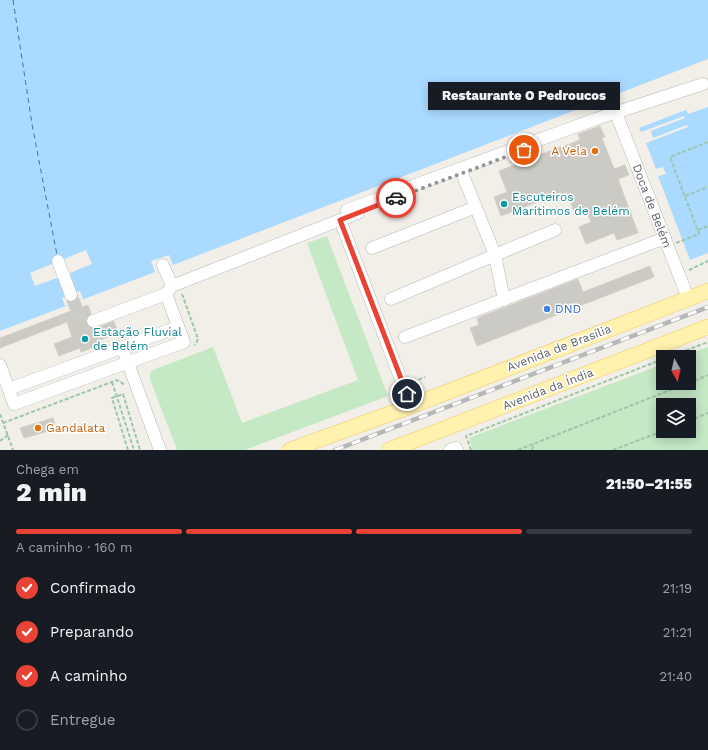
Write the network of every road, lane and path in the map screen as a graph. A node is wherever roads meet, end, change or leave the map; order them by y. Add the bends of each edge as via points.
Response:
1 (703, 84) dead end
2 (616, 113) junction
3 (708, 142) edge
4 (524, 150) dead end
5 (462, 173) junction
6 (708, 187) edge
7 (685, 196) junction
8 (476, 207) junction
9 (343, 215) junction
10 (708, 226) edge
11 (555, 230) dead end
12 (698, 230) junction
13 (666, 242) junction
14 (372, 248) dead end
15 (495, 255) junction
16 (58, 261) dead end
17 (708, 261) edge
18 (163, 265) dead end
19 (679, 276) junction
20 (169, 290) junction
21 (708, 291) edge
22 (71, 295) tunnel mouth
23 (688, 298) junction
24 (391, 299) dead end
25 (504, 300) junction
26 (93, 321) dead end
27 (178, 327) junction
28 (708, 327) edge
29 (405, 337) dead end
30 (708, 342) edge
31 (122, 347) junction
32 (687, 350) edge
33 (127, 362) junction
34 (656, 362) edge
35 (0, 365) edge
36 (65, 368) junction
37 (708, 375) edge
38 (696, 380) edge
39 (71, 383) junction
40 (9, 389) junction
41 (670, 390) edge
42 (411, 406) junction
43 (708, 413) edge
44 (0, 414) edge
45 (696, 418) edge
46 (3, 423) junction
47 (656, 434) edge
48 (8, 435) junction
49 (0, 441) edge
50 (534, 444) junction
51 (13, 450) edge
52 (128, 450) edge
53 (134, 450) edge
54 (140, 450) edge
55 (160, 450) edge
56 (290, 450) edge
57 (389, 450) edge
58 (450, 450) edge
59 (457, 450) edge
60 (471, 450) edge
61 (518, 450) edge
62 (532, 450) edge
63 (613, 450) edge

1 - 2 street
2 - 9 street
2 - 13 street, Doca de Belém
3 - 7 path via 670,157
4 - 5 street
5 - 8 street
5 - 9 street
6 - 7 path
7 - 12 path
8 - 14 street
8 - 15 street
9 - 20 street
9 - 42 street
10 - 12 path
11 - 15 street
12 - 13 path via 699,234
13 - 19 street, Doca de Belém
13 - 25 street
15 - 24 street
15 - 25 street
16 - 22 street
17 - 19 path
18 - 20 street
19 - 23 street, Doca de Belém
20 - 26 street
20 - 27 street
21 - 23 main road, Avenida de Brasília
23 - 42 main road, Avenida de Brasília
25 - 29 street
27 - 31 street
27 - 33 street via 184,342
28 - 57 main road, Avenida da Índia
30 - 32 path
31 - 33 street
31 - 36 street
33 - 39 street
33 - 55 street
34 - 60 path via 466,436
35 - 40 street
36 - 39 street
36 - 40 street
37 - 38 path
39 - 40 street via 14,404
41 - 50 path
42 - 56 main road, Avenida de Brasília
43 - 45 path
44 - 46 path
46 - 48 path
46 - 53 path via 112,382
47 - 63 path
48 - 49 path
48 - 51 path
50 - 61 path
50 - 62 path
52 - 54 path, bridge via 112,398 123,394
58 - 59 street

